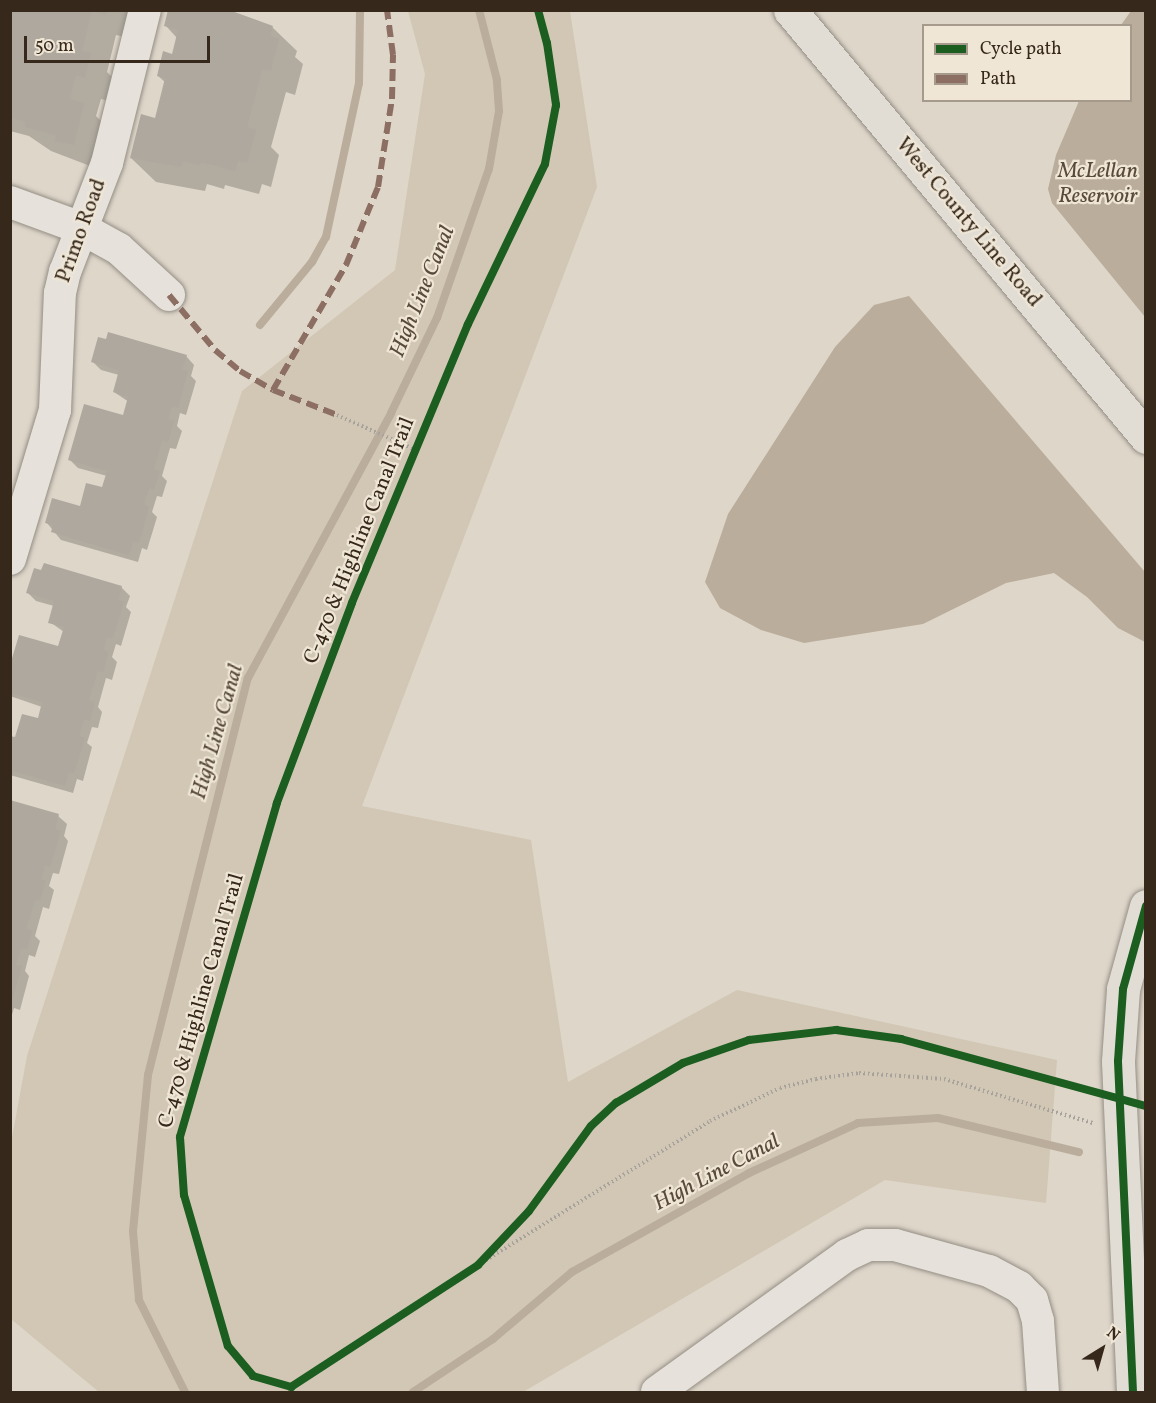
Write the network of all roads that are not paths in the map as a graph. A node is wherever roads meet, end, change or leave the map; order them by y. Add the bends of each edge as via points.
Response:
1 (145, 10) edge
2 (790, 10) edge
3 (10, 202) edge
4 (81, 228) junction
5 (168, 295) dead end
6 (1146, 436) edge
7 (10, 559) edge
8 (1146, 906) edge
9 (657, 1392) edge
10 (1043, 1392) edge
11 (1134, 1392) edge

1 - 4 street, Primo Road via 106,163
2 - 6 main road, West County Line Road
3 - 4 street
4 - 5 street via 119,249
4 - 7 street, Primo Road via 60,293 54,410
8 - 11 main road via 1123,988 1118,1061
9 - 10 street via 847,1255 868,1245 895,1245 989,1271 1019,1287 1032,1300 1038,1321

